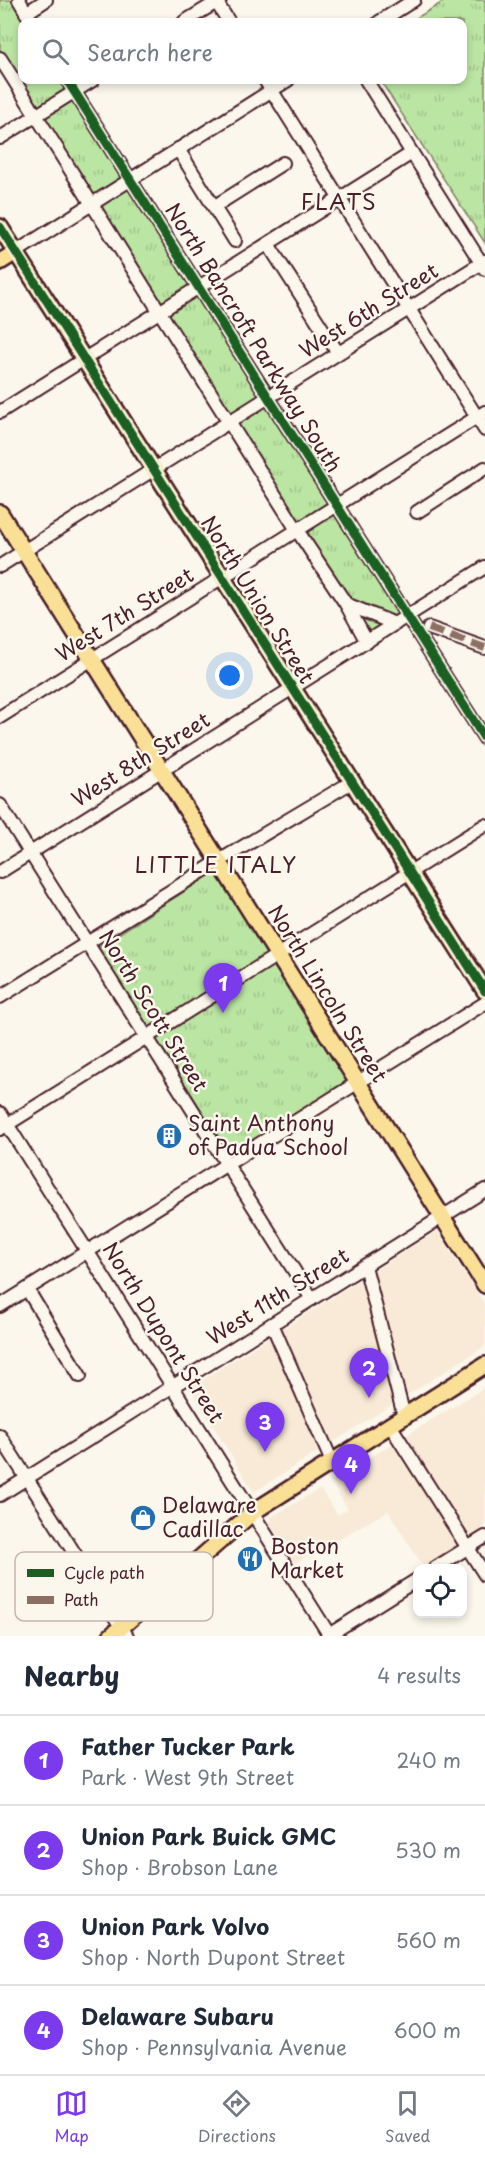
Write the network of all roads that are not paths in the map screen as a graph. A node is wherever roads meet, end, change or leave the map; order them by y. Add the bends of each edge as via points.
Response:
1 (18, 0) edge
2 (46, 0) edge
3 (414, 0) edge
4 (217, 1) edge
5 (29, 18) edge
6 (190, 18) edge
7 (227, 18) edge
8 (385, 18) edge
9 (0, 58) edge
10 (70, 84) edge
11 (86, 84) edge
12 (369, 84) edge
13 (268, 85) edge
14 (74, 91) junction
15 (36, 115) junction
16 (0, 138) edge
17 (178, 149) junction
18 (412, 153) junction
19 (283, 163) dead end
20 (131, 179) junction
21 (340, 199) junction
22 (91, 204) junction
23 (215, 206) junction
24 (0, 227) edge
25 (235, 241) dead end
26 (268, 244) junction
27 (16, 252) junction
28 (0, 262) edge
29 (484, 264) edge
30 (199, 287) junction
31 (409, 309) junction
32 (159, 312) junction
33 (338, 354) junction
34 (84, 360) junction
35 (270, 396) junction
36 (0, 412) edge
37 (481, 415) edge
38 (229, 422) junction
39 (485, 430) edge
40 (485, 468) edge
41 (154, 469) junction
42 (337, 506) junction
43 (417, 512) dead end
44 (0, 513) edge
45 (297, 530) junction
46 (24, 551) junction
47 (0, 566) edge
48 (485, 567) edge
49 (222, 577) junction
50 (346, 604) junction
51 (407, 616) junction
52 (395, 624) junction
53 (429, 628) dead end
54 (367, 642) junction
55 (485, 648) edge
56 (92, 659) junction
57 (292, 688) junction
58 (0, 717) edge
59 (485, 739) edge
60 (162, 770) junction
61 (350, 783) junction
62 (0, 805) edge
63 (485, 825) edge
64 (30, 853) junction
65 (219, 861) junction
66 (0, 872) edge
67 (409, 872) junction
68 (87, 942) junction
69 (278, 955) junction
70 (485, 991) edge
71 (0, 998) edge
72 (485, 1003) edge
73 (147, 1037) junction
74 (358, 1082) junction
75 (0, 1113) edge
76 (4, 1127) edge
77 (227, 1164) junction
78 (485, 1190) edge
79 (442, 1217) junction
80 (88, 1251) junction
81 (365, 1266) junction
82 (485, 1284) edge
83 (27, 1289) junction
84 (312, 1299) junction
85 (0, 1306) edge
86 (272, 1324) junction
87 (485, 1365) edge
88 (80, 1376) dead end
89 (173, 1386) junction
90 (404, 1416) junction
91 (390, 1425) junction
92 (0, 1436) edge
93 (332, 1462) junction
94 (27, 1478) junction
95 (0, 1495) edge
96 (253, 1512) junction
97 (485, 1537) edge
98 (468, 1548) junction
99 (71, 1552) edge
100 (209, 1552) edge
101 (443, 1564) edge
102 (485, 1575) edge
103 (413, 1582) edge
104 (133, 1621) edge
105 (120, 1633) edge
106 (329, 1636) edge

1 - 5 street
2 - 5 street
3 - 8 street
4 - 6 street
4 - 7 street
9 - 15 street
10 - 14 street, North Bancroft Parkway South
11 - 14 street
12 - 18 street
13 - 17 street
13 - 21 street
14 - 15 street
14 - 20 street, North Bancroft Parkway South
15 - 16 street
15 - 22 street
17 - 20 street
17 - 23 street
18 - 21 street
18 - 29 street
19 - 23 street
20 - 22 street
20 - 30 street, North Bancroft Parkway South
21 - 26 street
21 - 31 street
22 - 27 street
22 - 32 street
23 - 25 street
24 - 27 main road, North Union Street
26 - 30 street
26 - 33 street
27 - 28 main road
27 - 34 main road, North Union Street
29 - 31 street, West 6th Street
30 - 32 street
30 - 35 street, North Bancroft Parkway South
31 - 33 street, West 6th Street
31 - 37 street
32 - 34 street
32 - 38 street
33 - 35 street, West 6th Street
34 - 36 street
34 - 41 main road, North Union Street
35 - 38 street, West 6th Street
35 - 42 street, North Bancroft Parkway South
37 - 39 street
37 - 42 street, West 7th Street
38 - 41 street, West 6th Street
38 - 45 street
40 - 43 street
41 - 46 street, West 6th Street
41 - 49 main road, North Union Street
42 - 45 street, West 7th Street
42 - 51 street, North Bancroft Parkway South
44 - 46 main road, North Lincoln Street
45 - 49 street, West 7th Street
45 - 50 street
46 - 47 street, West 6th Street
46 - 56 main road, North Lincoln Street
48 - 51 street, West 8th Street
49 - 56 street, West 7th Street
49 - 57 main road, North Union Street
50 - 52 street
50 - 54 street
51 - 52 street, West 8th Street
51 - 59 street, North Bancroft Parkway South
52 - 54 street, West 8th Street
53 - 55 street
54 - 57 street, West 8th Street
56 - 58 street, West 7th Street
56 - 60 main road, North Lincoln Street
57 - 60 street, West 8th Street
57 - 61 main road, North Union Street
60 - 64 street, West 8th Street
60 - 65 main road, North Lincoln Street
61 - 65 street
61 - 67 main road, North Union Street
62 - 64 street, North Scott Street
63 - 67 street
64 - 66 street, West 8th Street
64 - 68 street, North Scott Street
65 - 68 street
65 - 69 main road, North Lincoln Street
67 - 69 street
67 - 70 main road, North Union Street
68 - 71 street
68 - 73 street, North Scott Street
69 - 73 street
69 - 74 main road, North Lincoln Street
72 - 74 street
73 - 76 street
73 - 77 street, North Scott Street
74 - 77 street
74 - 79 main road, North Lincoln Street
75 - 76 street, North Dupont Street
76 - 80 street, North Dupont Street
77 - 80 street
77 - 84 street, North Scott Street
78 - 79 street, West 11th Street
79 - 81 street, West 11th Street
79 - 82 main road, North Lincoln Street
80 - 83 street
80 - 89 street, North Dupont Street
81 - 84 street, West 11th Street
81 - 90 street
83 - 85 street
83 - 88 street
84 - 86 street, West 11th Street
86 - 89 street, West 11th Street
86 - 93 street
87 - 90 main road
89 - 94 street, West 11th Street
89 - 96 street, North Dupont Street
90 - 91 main road
91 - 93 main road
91 - 98 street
92 - 94 street
93 - 96 main road
94 - 95 street, West 11th Street
94 - 99 street
96 - 100 main road
96 - 106 street, North Dupont Street
97 - 98 street
98 - 101 street
98 - 102 street
103 - 106 street
104 - 105 main road

